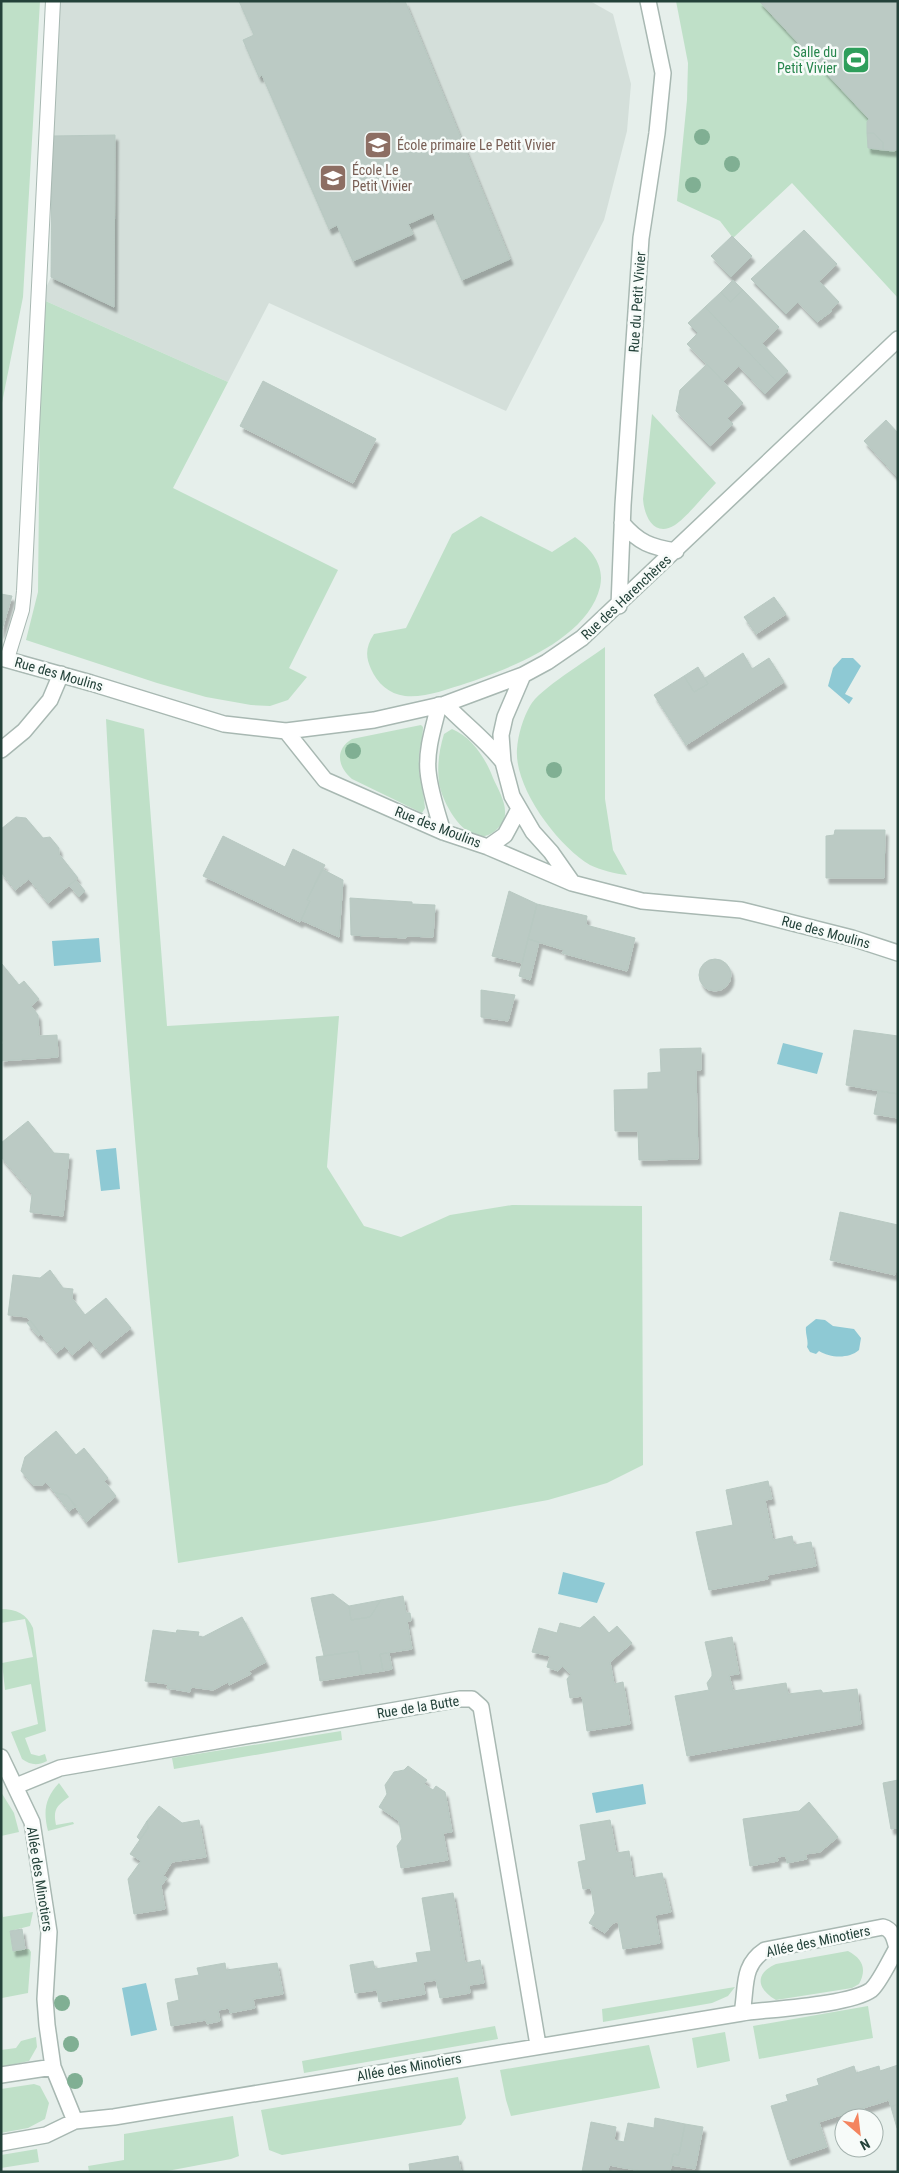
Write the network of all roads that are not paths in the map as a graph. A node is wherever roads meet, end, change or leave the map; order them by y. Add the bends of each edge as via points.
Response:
1 (53, 1) edge
2 (648, 1) edge
3 (898, 339) edge
4 (622, 523) junction
5 (676, 551) junction
6 (619, 606) junction
7 (4, 658) edge
8 (61, 674) junction
9 (523, 675) junction
10 (442, 704) junction
11 (286, 731) junction
12 (1, 750) edge
13 (503, 762) junction
14 (520, 809) junction
15 (444, 832) junction
16 (488, 847) junction
17 (572, 883) junction
18 (898, 953) edge
19 (1, 1757) edge
20 (16, 1786) junction
21 (742, 2013) junction
22 (538, 2046) junction
23 (53, 2066) junction
24 (1, 2075) edge
25 (75, 2121) junction
26 (1, 2143) edge

1 - 7 lane via 24,591 22,610
2 - 4 street, Rue du Petit Vivier via 663,73 641,238
3 - 5 street, Rue des Harenchères
4 - 5 street via 634,537 651,546
4 - 6 street, Rue du Petit Vivier
5 - 6 street, Rue des Harenchères
6 - 9 street, Rue des Harenchères via 582,638
7 - 8 street, Rue des Moulins
8 - 11 street, Rue des Moulins via 224,724
8 - 12 street via 50,700 24,731
9 - 10 street, Rue des Harenchères
9 - 13 street via 504,717 501,735
10 - 11 street, Rue des Harenchères via 374,720
10 - 13 street via 487,742
10 - 15 street via 431,735 428,769 432,795
11 - 15 street, Rue des Moulins via 325,780
13 - 14 street via 512,796
14 - 16 street via 506,835
14 - 17 street via 532,832 551,852
15 - 16 street, Rue des Moulins
16 - 17 street, Rue des Moulins
17 - 18 street, Rue des Moulins via 642,901 741,910
19 - 20 street, Allée des Minotiers
20 - 22 street, Rue de la Butte via 60,1768 472,1699 481,1707
20 - 23 street, Allée des Minotiers via 32,1822 49,1932 45,1999
21 - 21 street, Allée des Minotiers via 839,2001 872,1990 897,1948 894,1935 883,1927 765,1950 754,1957 747,1970
21 - 22 street, Allée des Minotiers
22 - 25 street, Allée des Minotiers
23 - 24 street
23 - 25 street, Allée des Minotiers
25 - 26 street, Allée des Minotiers via 46,2136

